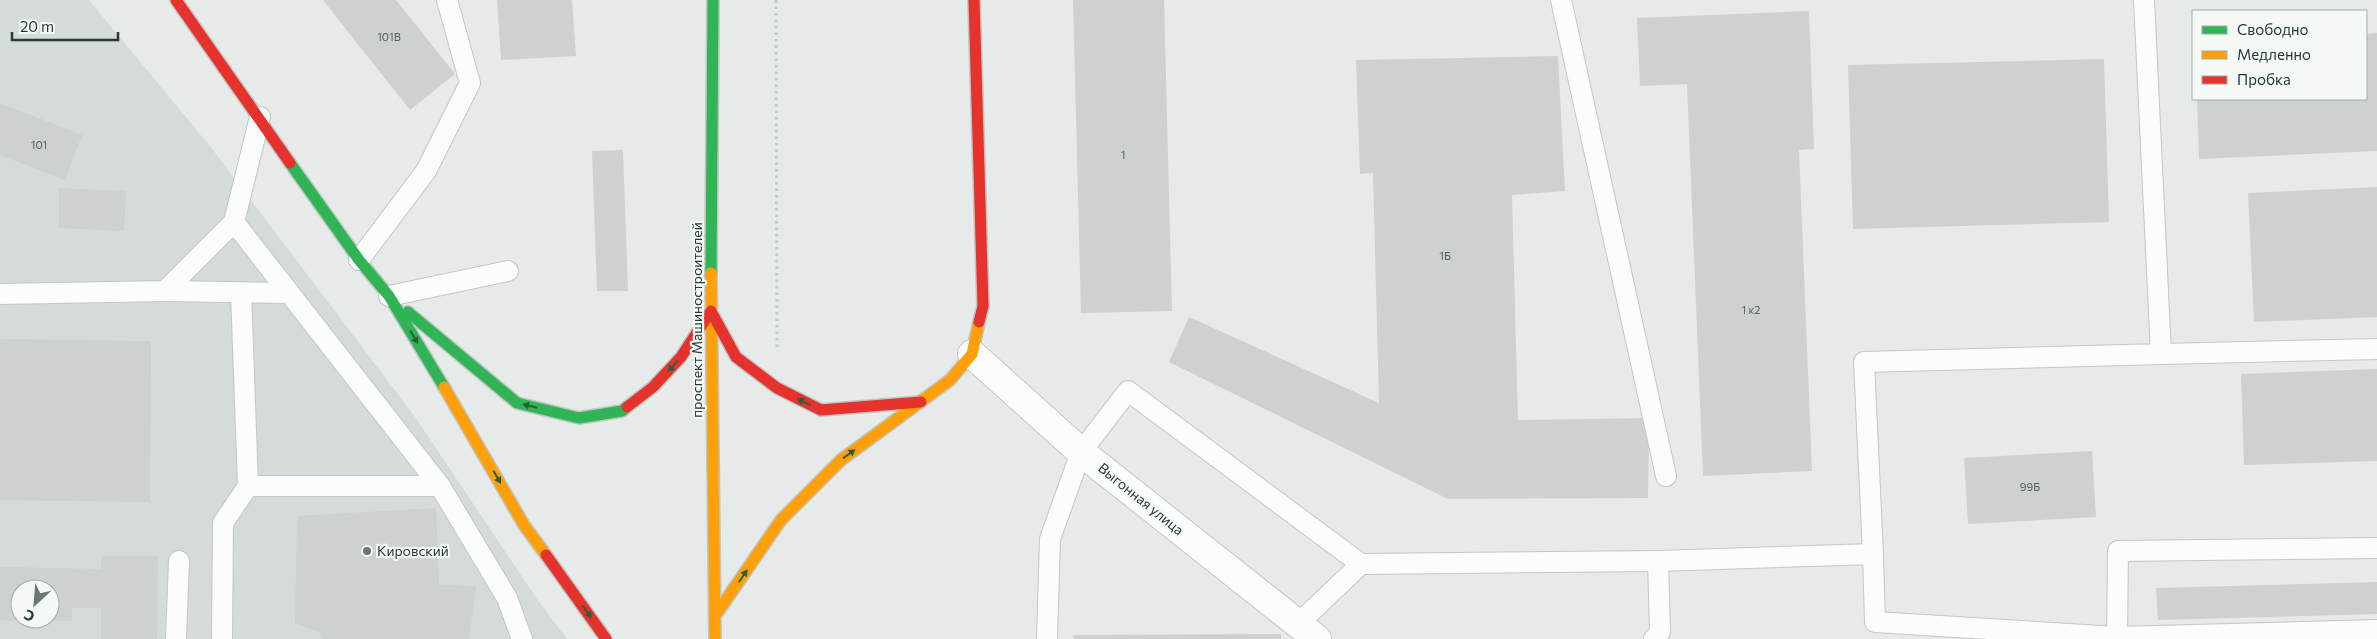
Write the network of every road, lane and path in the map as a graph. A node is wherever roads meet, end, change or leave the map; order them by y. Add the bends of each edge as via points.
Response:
1 (176, 0) edge
2 (447, 0) edge
3 (713, 0) edge
4 (776, 0) edge
5 (974, 0) edge
6 (1561, 0) edge
7 (2144, 0) edge
8 (260, 117) junction
9 (234, 222) junction
10 (359, 260) junction
11 (508, 271) dead end
12 (165, 291) junction
13 (241, 292) junction
14 (289, 293) junction
15 (0, 294) edge
16 (389, 296) junction
17 (711, 312) junction
18 (2377, 349) edge
19 (972, 354) junction
20 (2161, 354) junction
21 (777, 388) junction
22 (921, 402) junction
23 (1081, 452) junction
24 (1666, 476) dead end
25 (248, 486) junction
26 (440, 486) junction
27 (2377, 548) edge
28 (1874, 554) junction
29 (179, 561) dead end
30 (1658, 561) junction
31 (1361, 564) junction
32 (715, 616) junction
33 (2377, 630) edge
34 (1307, 632) edge
35 (2117, 638) edge
36 (176, 639) edge
37 (222, 639) edge
38 (522, 639) edge
39 (606, 639) edge
40 (715, 639) edge
41 (1047, 639) edge
42 (1654, 639) edge

1 - 8 main road
2 - 10 lane via 470,83 426,171
3 - 17 main road, проспект Машиностроителей
4 - 21 path
5 - 19 main road via 983,306
6 - 24 lane
7 - 20 lane
8 - 9 lane
8 - 10 main road
9 - 12 lane
9 - 14 lane
10 - 16 main road
11 - 16 lane
12 - 13 lane
12 - 15 lane
13 - 14 lane
13 - 25 lane
14 - 26 lane
17 -> 16 main road via 681,357 653,387 622,411 579,418 517,403
16 -> 39 main road via 524,525
17 - 21 main road via 736,357
17 - 32 main road, проспект Машиностроителей
18 - 20 lane
19 - 22 main road via 950,380
19 - 23 street, Выгонная улица
20 - 28 lane via 1864,362
22 -> 21 main road via 821,410
32 -> 22 main road via 781,520 841,460
23 - 31 lane via 1128,391
23 - 34 street, Выгонная улица
23 - 41 lane via 1050,539
25 - 26 lane
25 - 37 lane via 223,523
26 - 38 lane via 507,598
27 - 35 lane via 2118,551
28 - 30 lane
28 - 35 lane via 1876,622
29 - 36 lane
30 - 31 lane
30 - 42 lane via 1660,632
31 - 34 lane
32 - 40 main road, проспект Машиностроителей
33 - 35 lane

